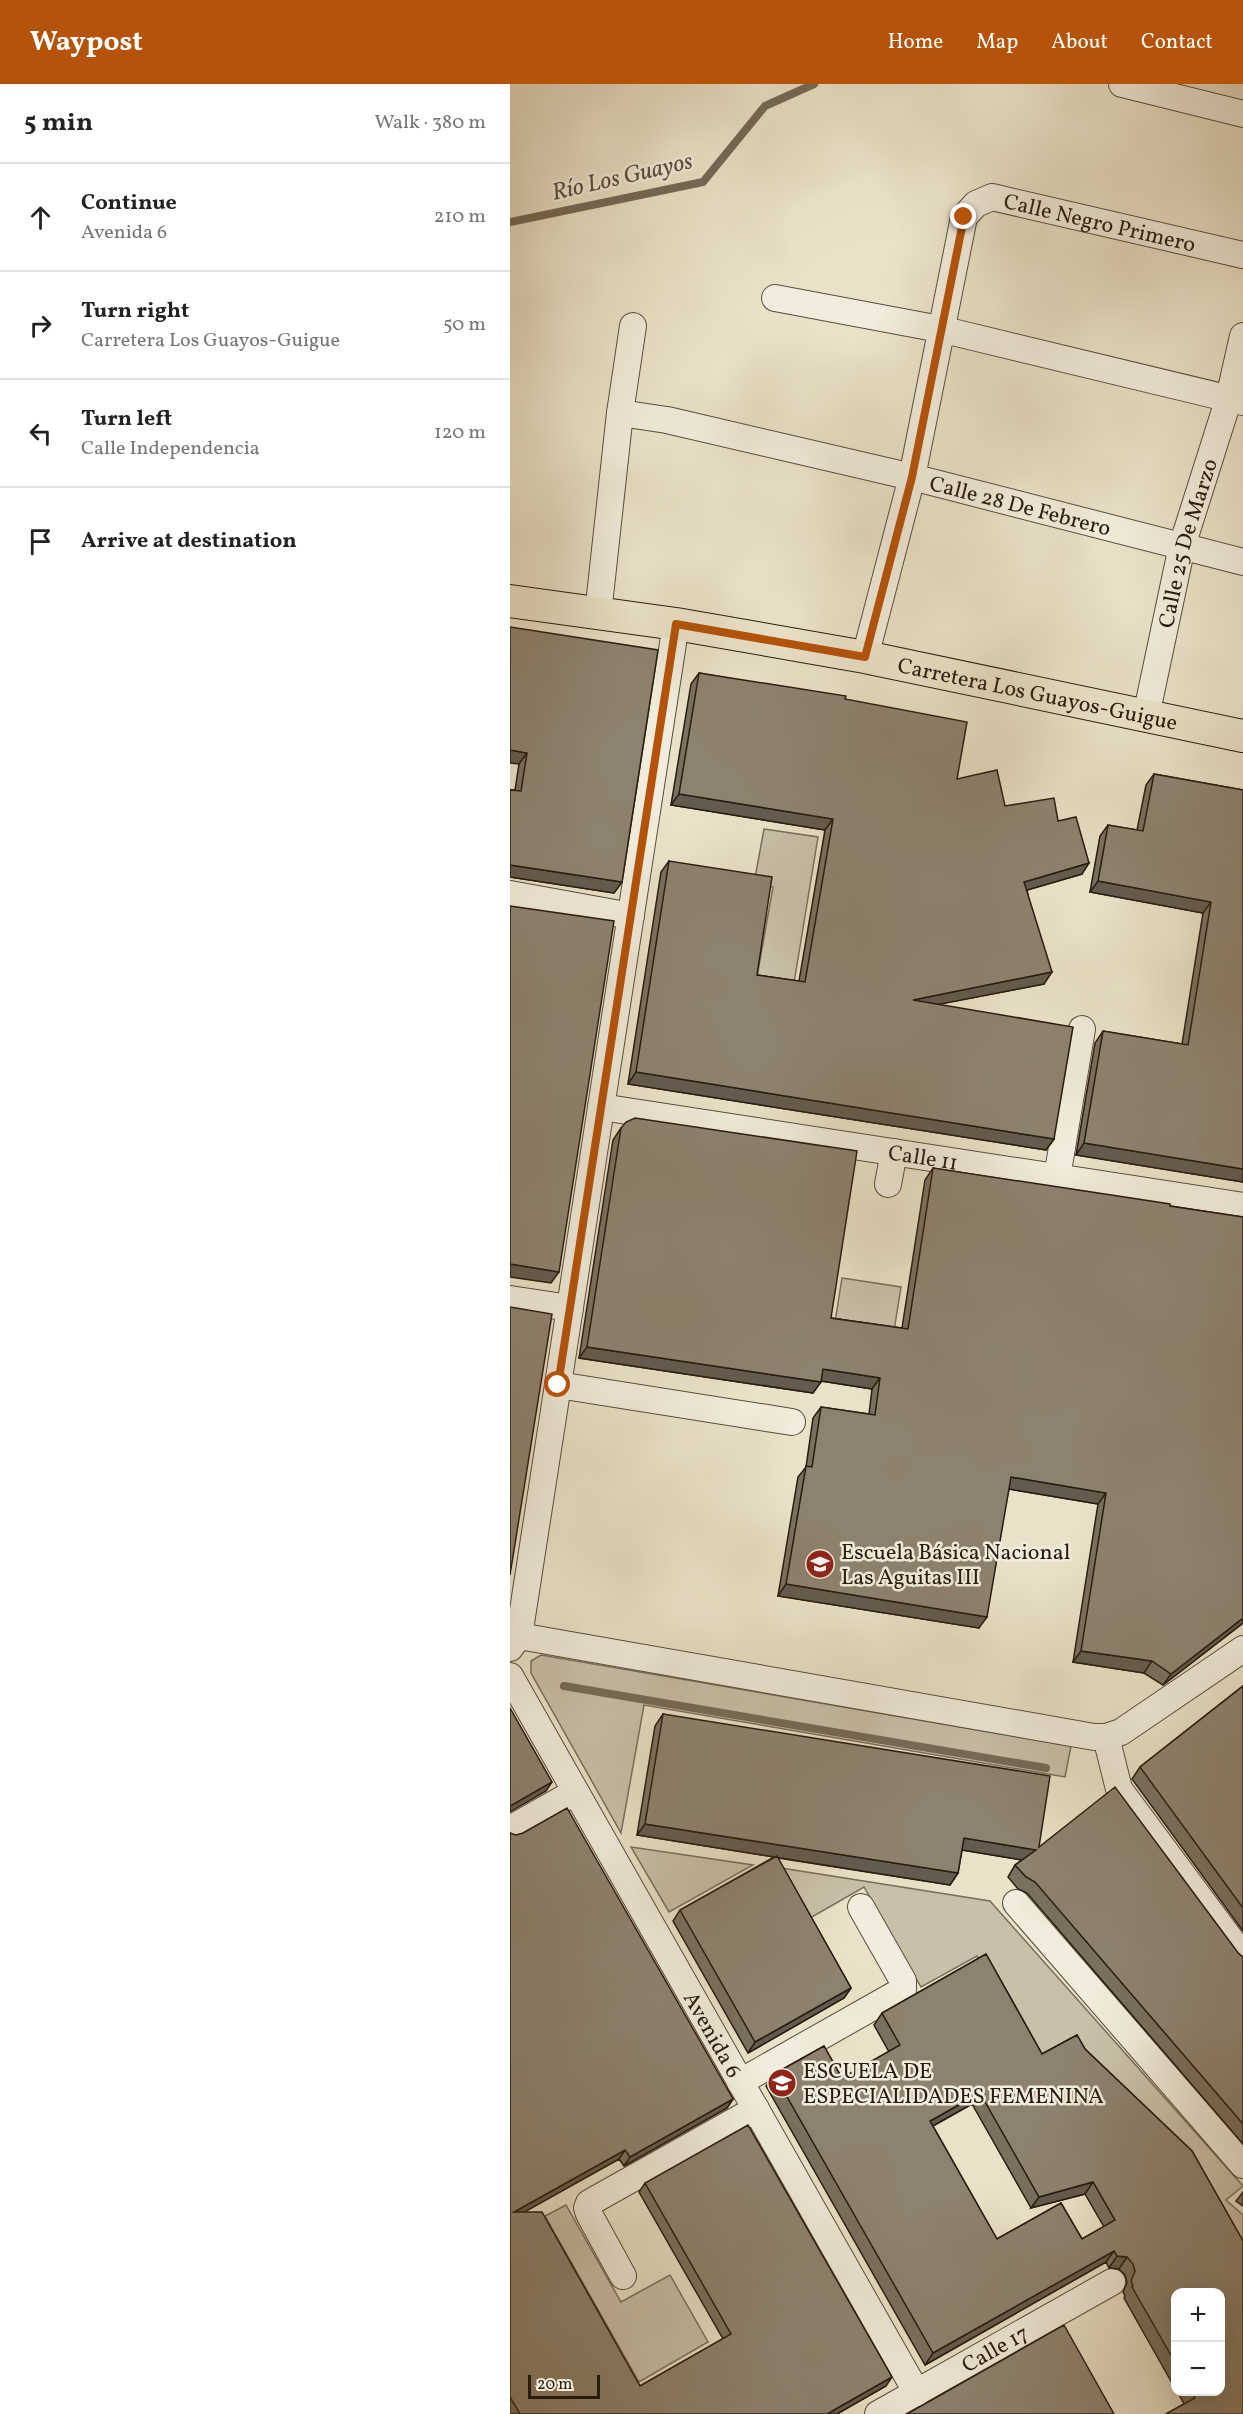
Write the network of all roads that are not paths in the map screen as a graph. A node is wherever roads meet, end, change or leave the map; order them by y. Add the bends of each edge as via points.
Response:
1 (1122, 84) edge
2 (1243, 114) edge
3 (1243, 255) edge
4 (775, 298) dead end
5 (633, 326) dead end
6 (940, 329) junction
7 (1243, 336) edge
8 (1236, 400) edge
9 (620, 413) junction
10 (912, 477) junction
11 (1182, 546) junction
12 (1243, 562) edge
13 (510, 601) edge
14 (598, 614) junction
15 (676, 624) junction
16 (865, 657) junction
17 (1146, 716) junction
18 (1243, 736) edge
19 (510, 894) edge
20 (631, 916) junction
21 (1082, 1029) dead end
22 (601, 1107) junction
23 (894, 1152) junction
24 (1057, 1177) junction
25 (888, 1184) dead end
26 (1243, 1206) edge
27 (510, 1299) edge
28 (570, 1308) junction
29 (558, 1385) junction
30 (792, 1422) dead end
31 (514, 1642) edge
32 (1243, 1649) edge
33 (510, 1676) edge
34 (1106, 1737) junction
35 (575, 1792) junction
36 (510, 1828) edge
37 (1016, 1903) dead end
38 (861, 1907) dead end
39 (1243, 1956) edge
40 (740, 2082) junction
41 (756, 2109) junction
42 (1243, 2165) edge
43 (623, 2276) dead end
44 (1112, 2282) dead end
45 (916, 2392) junction
46 (878, 2414) edge

1 - 2 street
3 - 6 street, Calle Negro Primero via 992,198 976,204 964,217
4 - 6 street
5 - 9 street
6 - 8 street
6 - 10 street
7 - 8 street, Calle 25 De Marzo
8 - 11 street, Calle 25 De Marzo
9 - 10 street, Calle 28 De Febrero via 667,420
9 - 14 street
10 - 11 street, Calle 28 De Febrero
10 - 16 street
11 - 12 street, Calle 28 De Febrero
11 - 17 street, Calle 25 De Marzo
13 - 14 main road, Carretera Los Guayos-Guigue
14 - 15 main road, Carretera Los Guayos-Guigue
15 - 16 main road, Carretera Los Guayos-Guigue
15 - 20 street via 651,839
16 - 17 main road, Carretera Los Guayos-Guigue
17 - 18 main road, Carretera Los Guayos-Guigue
19 - 20 street
20 - 22 street
21 - 24 street
22 - 23 street, Calle 11
22 - 28 street
23 - 24 street, Calle 11
23 - 25 street
24 - 26 street, Calle 11
27 - 28 street
28 - 29 street
29 - 30 street
29 - 31 street
31 - 34 street
32 - 34 street via 1120,1732
33 - 35 street, Avenida 6
34 - 39 street via 1119,1789
35 - 36 street
35 - 40 street, Avenida 6
37 - 42 street
38 - 40 street via 903,1981 903,1990
40 - 41 street, Avenida 6
41 - 43 street via 589,2203 588,2214
41 - 45 street, Avenida 6
44 - 45 street, Calle 17
45 - 46 street, Calle 17

